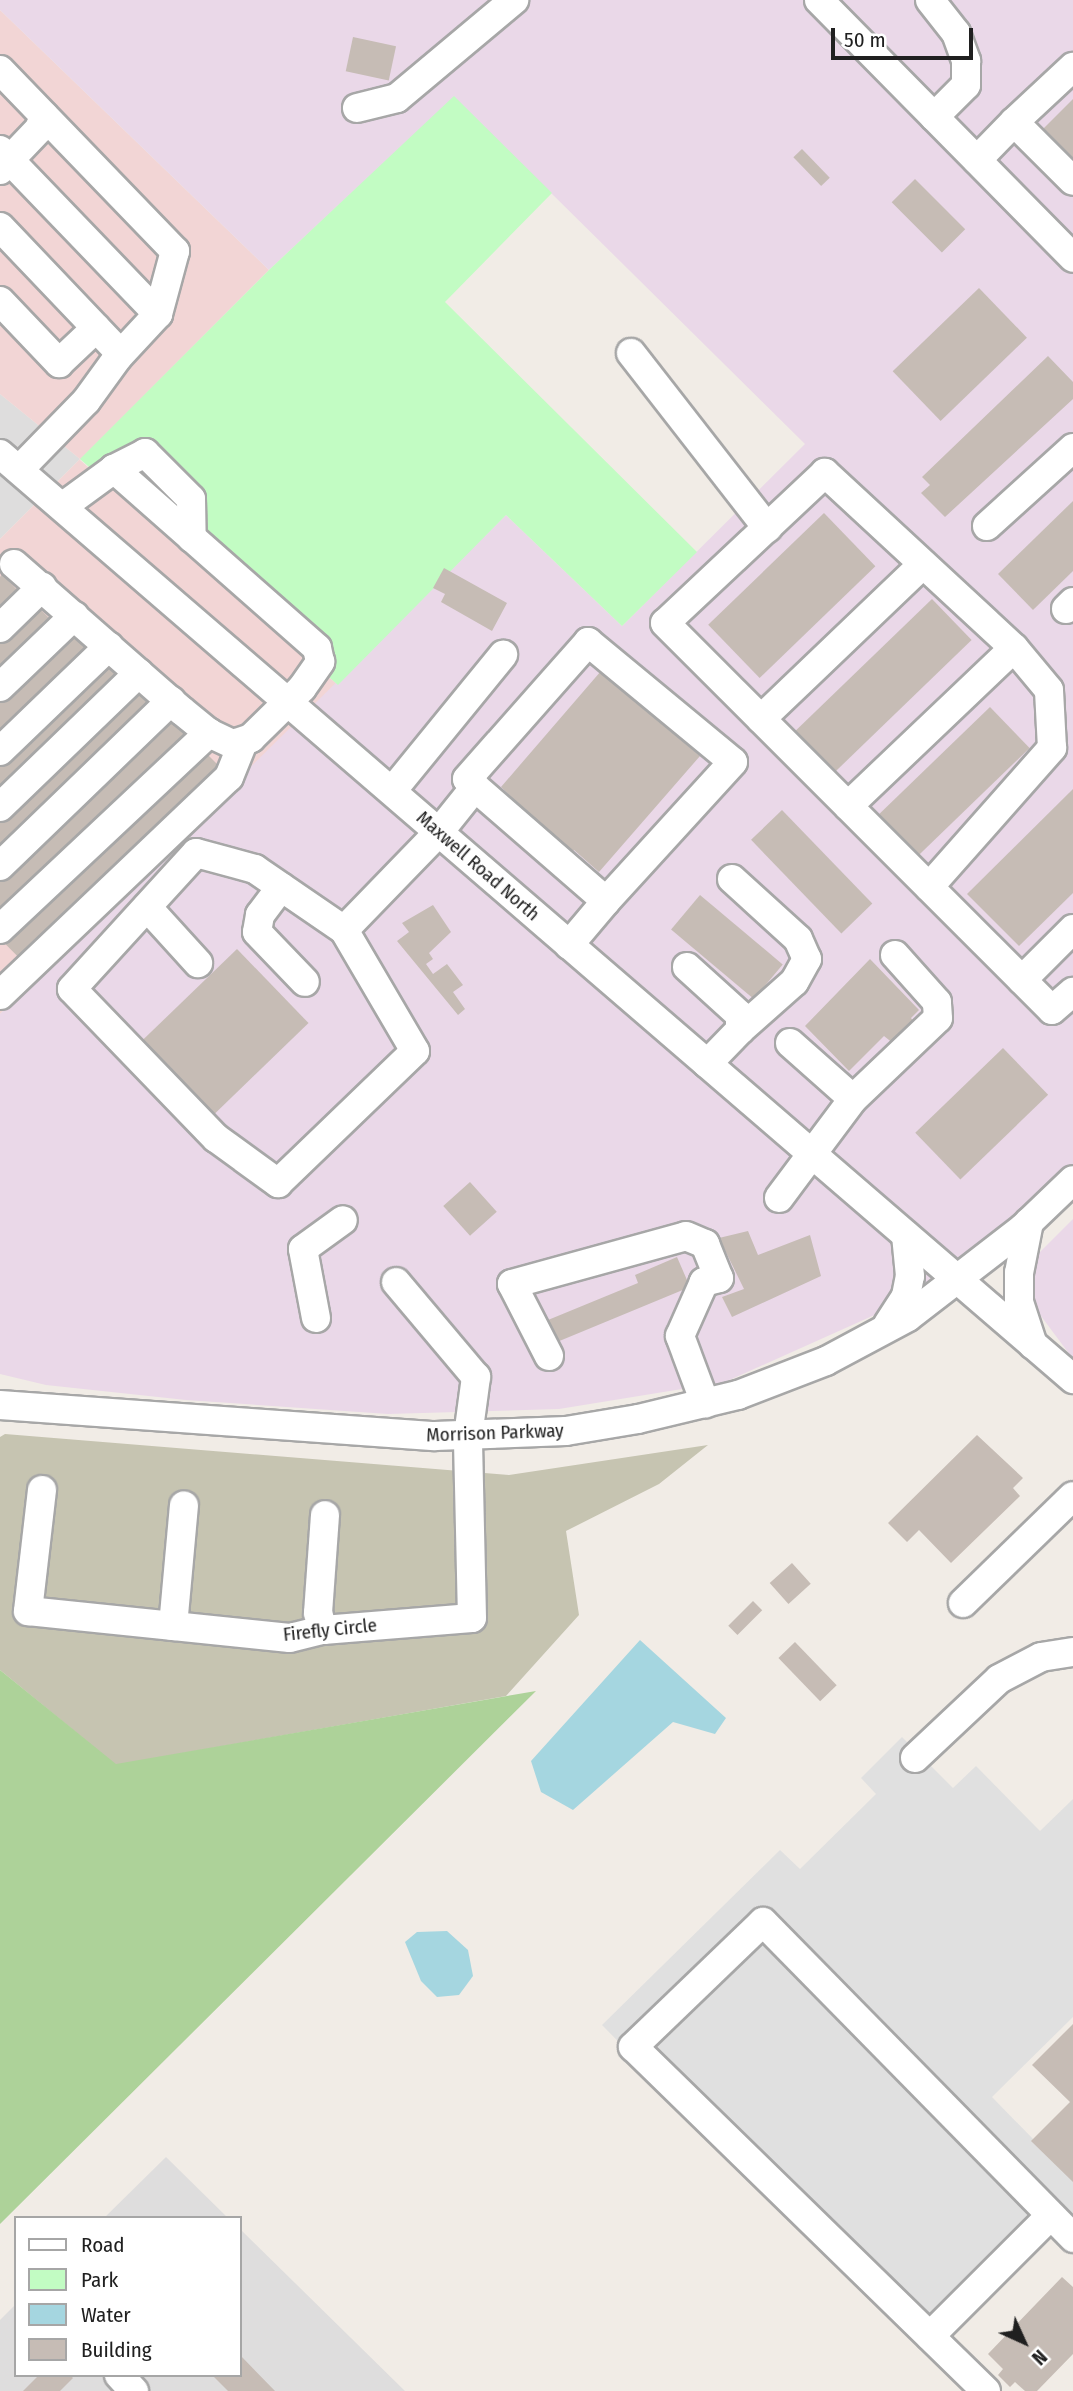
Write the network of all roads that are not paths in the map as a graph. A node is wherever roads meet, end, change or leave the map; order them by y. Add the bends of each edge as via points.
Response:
1 (514, 0) edge
2 (819, 0) edge
3 (930, 0) edge
4 (1073, 67) edge
5 (0, 70) edge
6 (357, 108) dead end
7 (934, 117) junction
8 (42, 118) junction
9 (1014, 122) junction
10 (2, 155) edge
11 (976, 160) junction
12 (1073, 181) edge
13 (0, 227) edge
14 (1073, 258) edge
15 (0, 301) edge
16 (158, 314) junction
17 (96, 328) junction
18 (631, 353) dead end
19 (118, 357) junction
20 (1073, 448) edge
21 (9, 462) edge
22 (62, 507) junction
23 (988, 526) dead end
24 (767, 528) junction
25 (14, 564) dead end
26 (923, 564) junction
27 (43, 587) junction
28 (74, 615) junction
29 (0, 628) edge
30 (109, 646) junction
31 (1014, 648) junction
32 (503, 655) dead end
33 (139, 673) junction
34 (0, 687) edge
35 (171, 701) junction
36 (288, 703) junction
37 (761, 719) junction
38 (209, 733) junction
39 (243, 742) junction
40 (0, 751) edge
41 (475, 788) junction
42 (392, 791) junction
43 (848, 806) junction
44 (0, 807) edge
45 (439, 832) junction
46 (0, 866) edge
47 (732, 879) dead end
48 (281, 887) junction
49 (929, 887) junction
50 (606, 901) junction
51 (147, 907) junction
52 (0, 929) edge
53 (1073, 929) edge
54 (344, 930) junction
55 (569, 945) junction
56 (895, 955) dead end
57 (198, 963) dead end
58 (687, 967) dead end
59 (1022, 980) junction
60 (305, 982) dead end
61 (1073, 992) edge
62 (0, 995) edge
63 (740, 1030) junction
64 (790, 1043) dead end
65 (707, 1064) junction
66 (853, 1099) junction
67 (812, 1154) junction
68 (1073, 1180) edge
69 (779, 1198) dead end
70 (343, 1220) dead end
71 (1029, 1222) junction
72 (906, 1235) junction
73 (957, 1278) junction
74 (396, 1282) dead end
75 (316, 1318) dead end
76 (883, 1330) junction
77 (1033, 1345) junction
78 (549, 1356) dead end
79 (1073, 1379) edge
80 (705, 1403) junction
81 (0, 1405) edge
82 (468, 1436) junction
83 (42, 1490) dead end
84 (1073, 1496) edge
85 (184, 1505) dead end
86 (325, 1514) dead end
87 (962, 1603) dead end
88 (173, 1626) junction
89 (323, 1630) junction
90 (1073, 1652) edge
91 (915, 1758) dead end
92 (1050, 2216) junction
93 (1073, 2238) edge
94 (930, 2336) junction
95 (121, 2377) edge
96 (134, 2391) edge
97 (986, 2391) edge

1 - 6 street via 397,97
2 - 7 street
3 - 7 street via 956,33 967,61 966,85
4 - 9 street
5 - 8 street
7 - 11 street
8 - 10 street via 39,130
8 - 16 street via 175,251
9 - 11 street
9 - 12 street
10 - 16 street
11 - 14 street
13 - 17 street
15 - 17 street via 59,363
16 - 19 street
17 - 19 street
18 - 24 street
19 - 21 street via 86,401
20 - 23 street
21 - 22 street, Maxwell Road North
22 - 36 street, Maxwell Road North
22 - 36 street via 114,469 317,648 320,662
24 - 26 street via 825,473
24 - 37 street via 665,623
25 - 27 street
26 - 31 street
26 - 37 street
27 - 28 street
27 - 29 street
28 - 30 street
28 - 34 street
30 - 33 street
30 - 40 street
31 - 43 street
31 - 49 street via 1049,690 1052,748
32 - 42 street
33 - 35 street
33 - 44 street
35 - 38 street
35 - 46 street
36 - 39 street
36 - 42 street, Maxwell Road North
37 - 43 street
38 - 39 street via 233,744
38 - 52 street
39 - 62 street via 229,777
41 - 45 street
41 - 50 street
41 - 50 street via 467,779 588,642 733,762
42 - 45 street, Maxwell Road North
43 - 49 street
45 - 54 street
45 - 55 street, Maxwell Road North
47 - 63 street via 798,939 807,959 794,982
48 - 51 street via 255,869 196,853
48 - 54 street
48 - 60 street via 260,915 257,932
49 - 59 street
50 - 55 street
51 - 54 street via 72,989 216,1138 278,1183 415,1051
51 - 57 street
53 - 59 street
55 - 65 street, Maxwell Road North
56 - 66 street via 937,1002 938,1018
58 - 63 street via 740,1015
59 - 61 street via 1052,1010
63 - 65 street
64 - 66 street
65 - 67 street, Maxwell Road North
66 - 67 street
67 - 69 street
67 - 72 street, Maxwell Road North
68 - 71 street, Morrison Parkway
70 - 75 street via 303,1249
71 - 73 street, Morrison Parkway
71 - 77 street via 1019,1273 1019,1302
72 - 73 street, Maxwell Road North
72 - 76 street via 911,1272 906,1296
73 - 76 street, Morrison Parkway
73 - 77 street, Maxwell Road North
74 - 82 street, Firefly Circle via 476,1377
76 - 80 street, Morrison Parkway via 826,1361
77 - 79 street, Maxwell Road North
78 - 80 street via 512,1284 686,1236 705,1244 719,1278 704,1282 680,1335
80 - 82 street, Morrison Parkway via 566,1431
81 - 82 street, Morrison Parkway via 292,1429
82 - 89 street, Firefly Circle via 472,1618
83 - 88 street, Firefly Circle via 28,1612
84 - 87 street
85 - 88 street
86 - 89 street via 318,1613
88 - 89 street, Firefly Circle via 290,1638
90 - 91 street via 1041,1657 999,1679
92 - 93 street
92 - 94 street
92 - 94 street via 763,1922 633,2047
94 - 97 street
95 - 96 street

